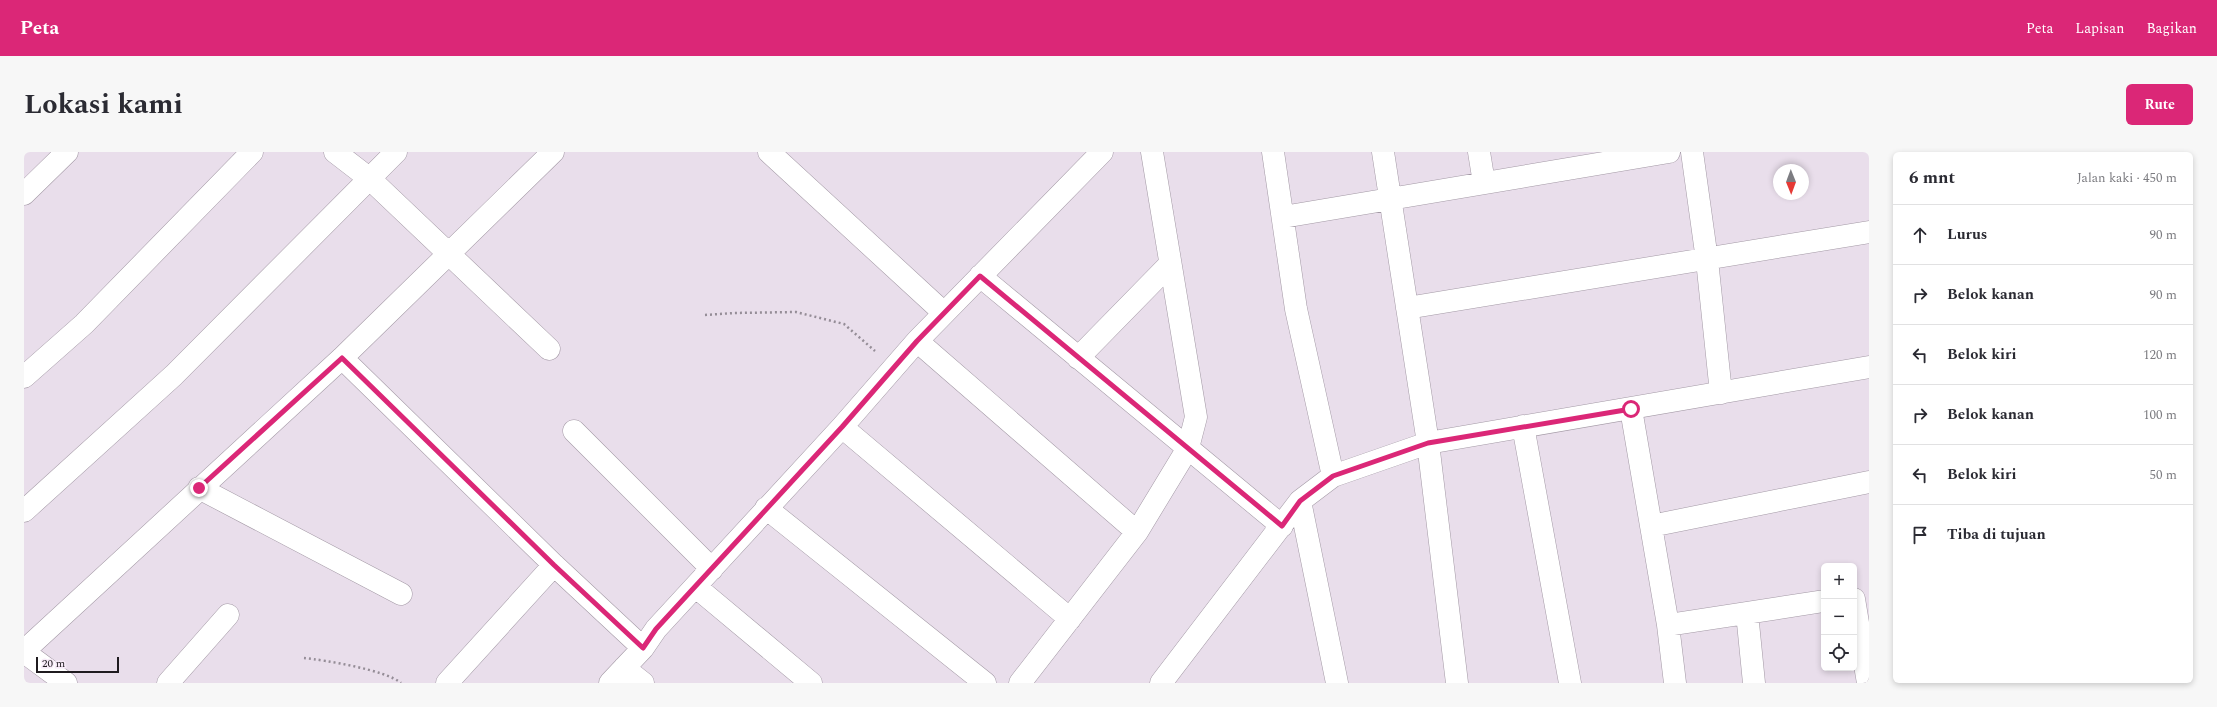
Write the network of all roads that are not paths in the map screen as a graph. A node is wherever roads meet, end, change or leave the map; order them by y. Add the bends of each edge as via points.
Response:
1 (67, 152) edge
2 (252, 152) edge
3 (335, 152) edge
4 (396, 152) edge
5 (553, 152) edge
6 (769, 152) edge
7 (1102, 152) edge
8 (1152, 152) edge
9 (1273, 152) edge
10 (1383, 152) edge
11 (1479, 152) edge
12 (1669, 152) edge
13 (1692, 152) edge
14 (1593, 158) edge
15 (370, 178) junction
16 (1484, 183) junction
17 (24, 194) edge
18 (1391, 200) junction
19 (1284, 217) junction
20 (1869, 232) edge
21 (450, 253) junction
22 (1707, 260) junction
23 (1170, 264) junction
24 (980, 276) junction
25 (1406, 308) junction
26 (944, 313) junction
27 (917, 341) junction
28 (549, 349) dead end
29 (342, 358) junction
30 (1078, 358) junction
31 (1869, 367) edge
32 (24, 377) edge
33 (1721, 393) junction
34 (1631, 409) junction
35 (1523, 426) junction
36 (842, 427) junction
37 (574, 432) dead end
38 (1428, 443) junction
39 (1188, 448) junction
40 (1333, 476) junction
41 (1869, 482) edge
42 (199, 488) junction
43 (1300, 501) junction
44 (766, 508) junction
45 (24, 511) edge
46 (1282, 526) junction
47 (1651, 526) junction
48 (1137, 532) junction
49 (554, 565) junction
50 (712, 569) junction
51 (696, 587) junction
52 (401, 594) dead end
53 (1869, 594) edge
54 (1857, 597) edge
55 (1854, 599) edge
56 (1821, 601) edge
57 (1747, 613) junction
58 (228, 615) dead end
59 (1070, 619) junction
60 (1668, 625) junction
61 (643, 648) junction
62 (24, 652) edge
63 (617, 676) edge
64 (66, 683) edge
65 (168, 683) edge
66 (447, 683) edge
67 (643, 683) edge
68 (811, 683) edge
69 (985, 683) edge
70 (1020, 683) edge
71 (1161, 683) edge
72 (1337, 683) edge
73 (1457, 683) edge
74 (1570, 683) edge
75 (1675, 683) edge
76 (1754, 683) edge
77 (1868, 683) edge

1 - 17 street
2 - 32 street via 84,324
3 - 15 street
4 - 15 street
5 - 21 street
6 - 26 street
7 - 24 street
8 - 23 street
9 - 19 street
10 - 18 street
11 - 16 street
12 - 14 street
13 - 22 street
14 - 16 street
15 - 21 street
15 - 45 street via 174,375
16 - 18 street
18 - 19 street
18 - 25 street
19 - 40 street via 1296,309
20 - 22 street
21 - 28 street
21 - 29 street
22 - 25 street
22 - 33 street
23 - 30 street
23 - 39 street via 1196,417
24 - 26 street
24 - 30 street
25 - 38 street
26 - 27 street
27 - 36 street
27 - 48 street
29 - 42 street
29 - 49 street
30 - 39 street
31 - 33 street
33 - 34 street
34 - 35 street
34 - 47 street
35 - 38 street
35 - 74 street
36 - 44 street
36 - 59 street
37 - 50 street
38 - 40 street
38 - 73 street
39 - 46 street
39 - 48 street
40 - 43 street
41 - 47 street
42 - 52 street
42 - 62 street
43 - 46 street
43 - 72 street
44 - 50 street
44 - 69 street
46 - 71 street
47 - 60 street
48 - 59 street
49 - 61 street
49 - 66 street
50 - 51 street
51 - 61 street via 656,629
51 - 68 street
53 - 54 street
55 - 77 street
56 - 57 street
57 - 60 street
57 - 76 street
58 - 65 street
59 - 70 street
60 - 75 street
61 - 63 street
62 - 64 street
63 - 67 street

